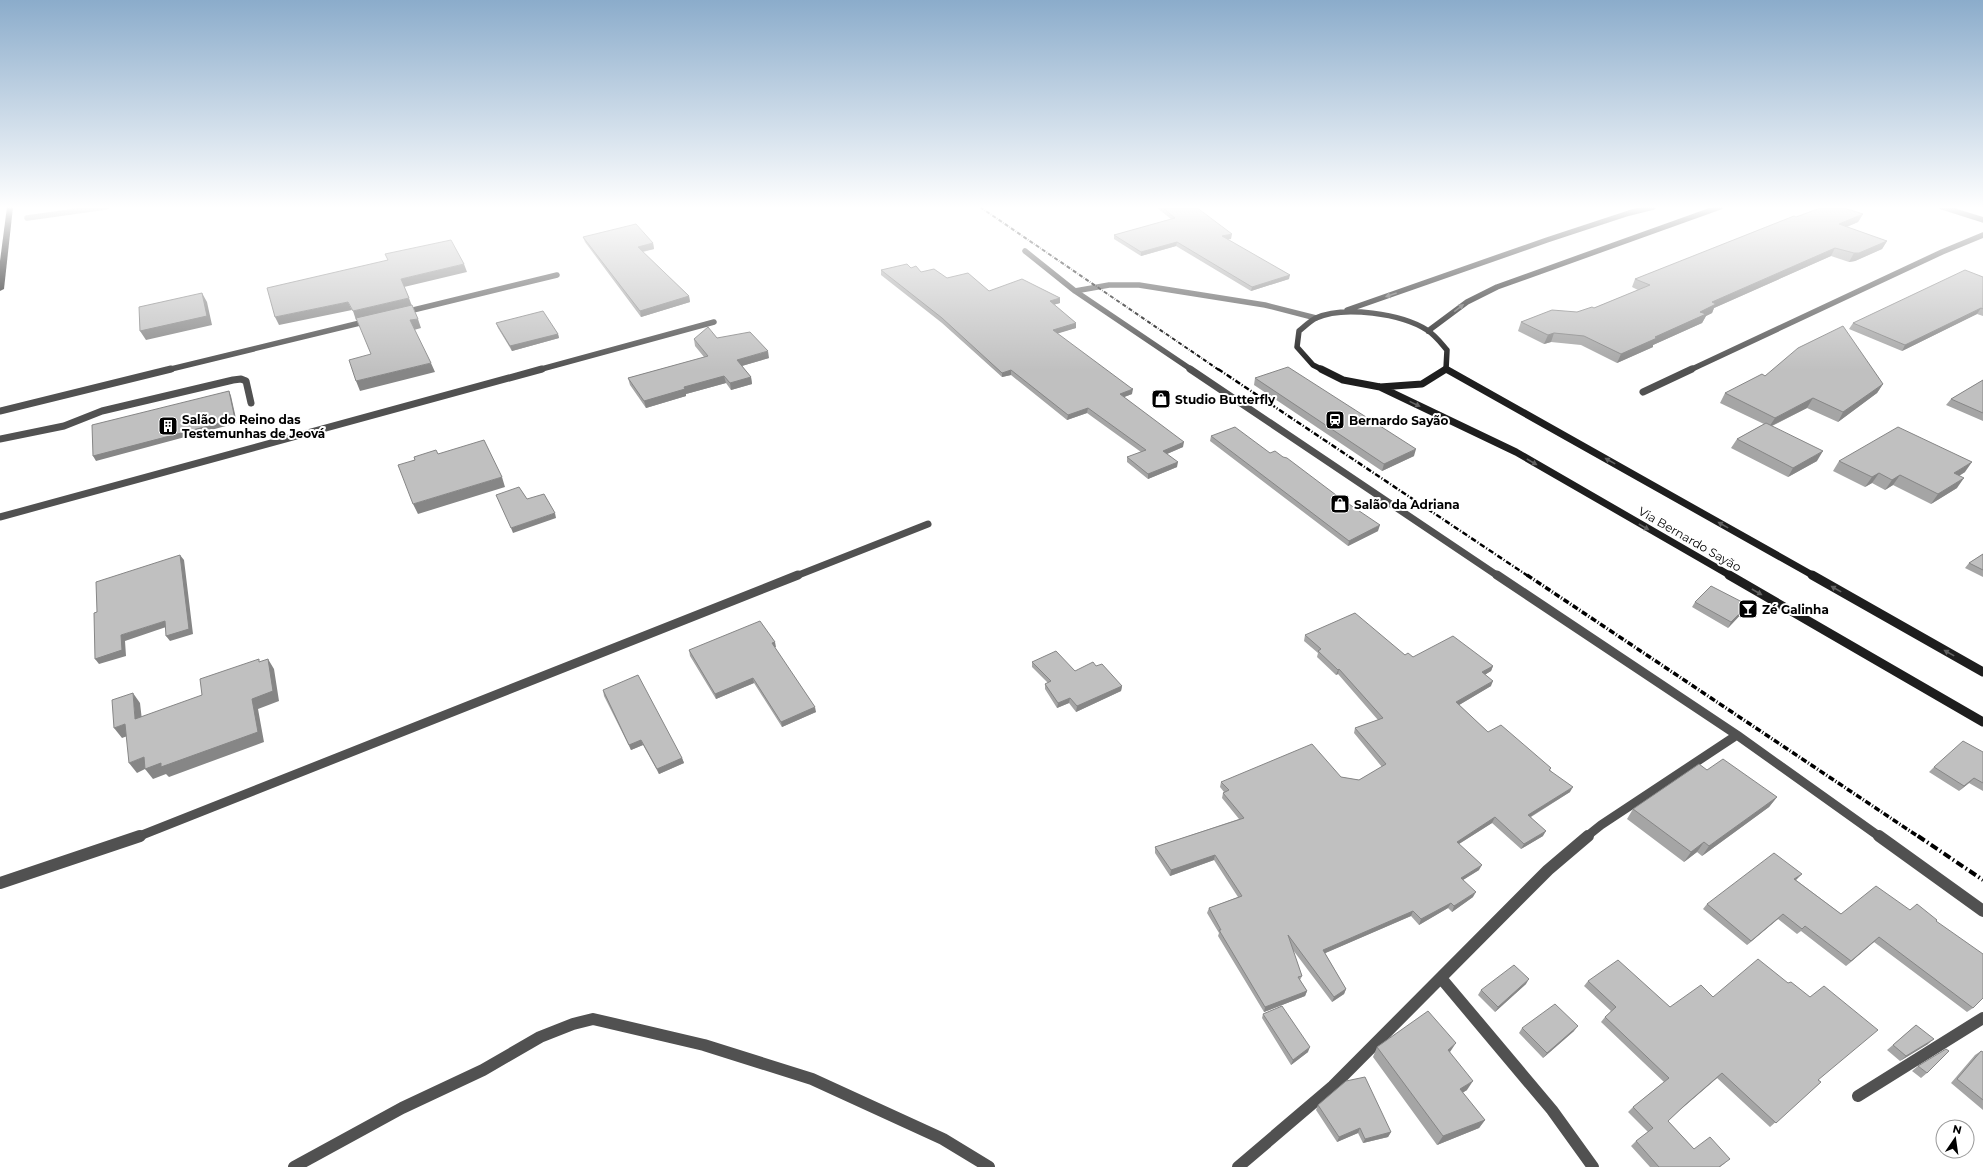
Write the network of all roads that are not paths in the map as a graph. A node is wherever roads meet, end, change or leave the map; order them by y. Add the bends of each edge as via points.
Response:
1 (3, 261) edge
2 (1038, 261) edge
3 (1486, 261) edge
4 (1569, 261) edge
5 (1922, 261) edge
6 (558, 275) dead end
7 (0, 289) edge
8 (1075, 291) junction
9 (1342, 312) junction
10 (398, 314) edge
11 (1316, 318) junction
12 (375, 320) edge
13 (714, 322) dead end
14 (1428, 331) junction
15 (1446, 369) junction
16 (1380, 387) junction
17 (1643, 392) dead end
18 (251, 403) dead end
19 (0, 411) edge
20 (0, 439) edge
21 (0, 517) edge
22 (928, 524) dead end
23 (1983, 672) edge
24 (1983, 722) edge
25 (1737, 735) junction
26 (0, 883) edge
27 (1983, 911) edge
28 (1442, 978) junction
29 (1983, 1018) edge
30 (1858, 1096) dead end
31 (294, 1167) edge
32 (989, 1167) edge
33 (1238, 1167) edge
34 (1593, 1167) edge

1 - 7 main road
2 - 8 street
3 -> 9 main road
14 -> 4 main road via 1467,302 1498,287
5 - 17 street
6 - 10 street
8 - 11 street via 1109,285 1139,285 1265,305
8 - 25 street
9 - 11 main road
9 - 14 main road via 1372,313 1402,319
11 - 16 main road via 1299,331 1297,347 1313,365 1343,380
12 - 19 street
13 - 21 street
14 - 15 main road via 1447,350
15 - 16 main road via 1422,384
23 -> 15 main road
16 -> 24 main road, Via Bernardo Sayão via 1516,452
18 - 20 street via 246,381 233,380 102,412 64,426
22 - 26 street via 133,839
25 - 27 street
25 - 28 street via 1601,825 1548,870
28 - 33 street via 1333,1086
28 - 34 street via 1552,1110
29 - 30 street
31 - 32 street via 402,1108 483,1070 540,1037 593,1019 704,1045 812,1079 943,1139

